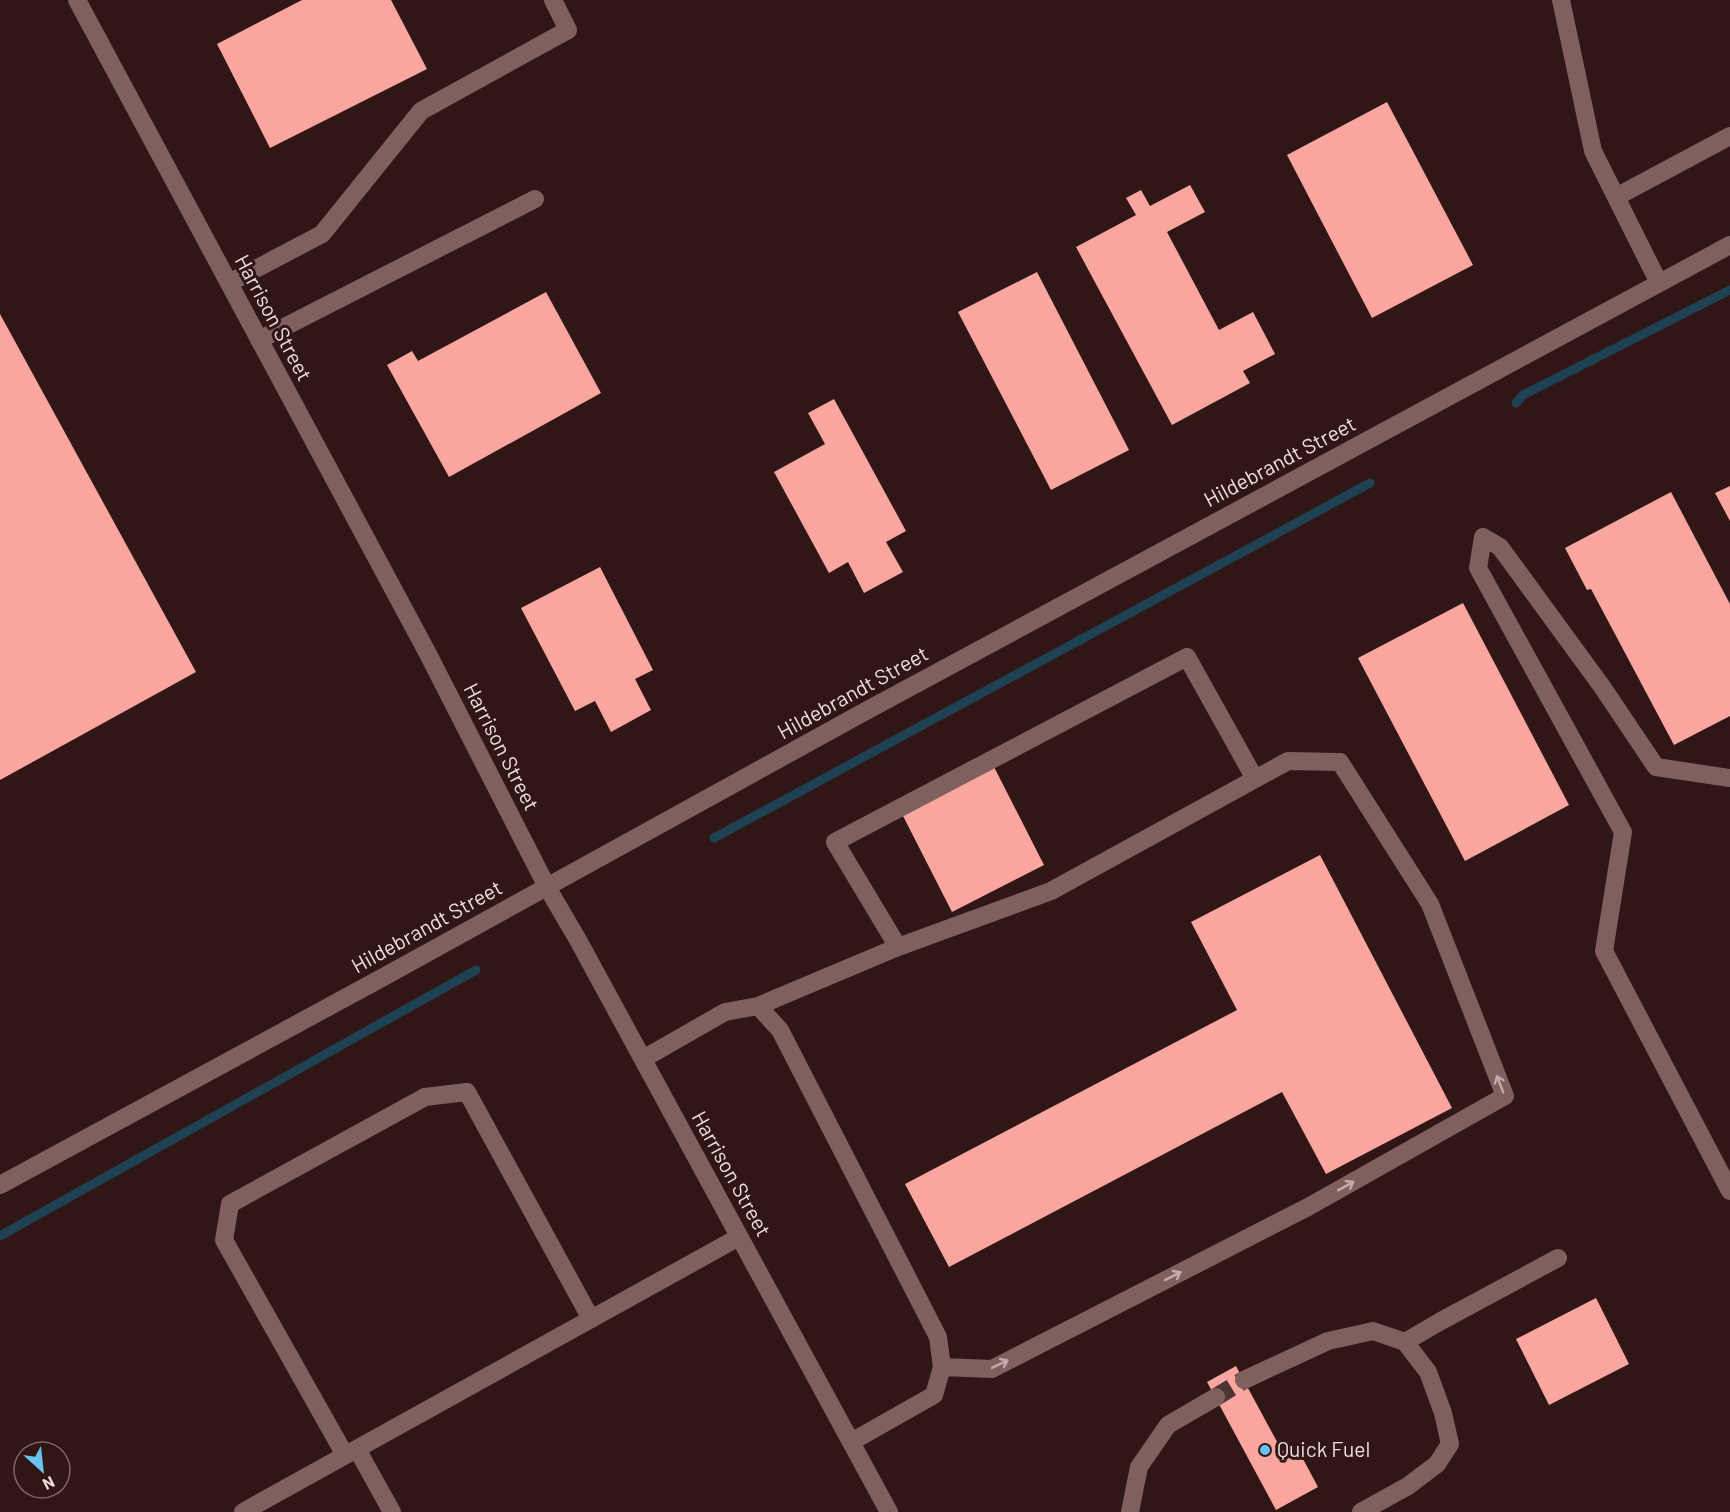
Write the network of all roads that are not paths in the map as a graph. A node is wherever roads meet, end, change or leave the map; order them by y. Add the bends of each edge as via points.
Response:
1 (77, 0) edge
2 (553, 0) edge
3 (1561, 0) edge
4 (1730, 136) edge
5 (1616, 197) junction
6 (535, 199) dead end
7 (1730, 245) edge
8 (229, 283) junction
9 (1659, 283) junction
10 (259, 340) junction
11 (1730, 778) edge
12 (1255, 779) junction
13 (547, 887) junction
14 (898, 946) junction
15 (758, 1006) junction
16 (643, 1059) junction
17 (0, 1185) edge
18 (1730, 1191) edge
19 (739, 1237) junction
20 (1558, 1258) dead end
21 (591, 1319) junction
22 (1405, 1342) junction
23 (942, 1367) junction
24 (1244, 1380) tunnel mouth
25 (1216, 1397) tunnel mouth
26 (851, 1442) junction
27 (351, 1452) junction
28 (243, 1512) edge
29 (392, 1512) edge
30 (890, 1512) edge
31 (1130, 1512) edge
32 (1361, 1512) edge

1 - 8 street, Harrison Street
2 - 8 street via 568,30 421,111 322,234
3 - 5 street via 1593,151
4 - 5 street
5 - 9 street
6 - 10 street
7 - 9 street, Hildebrandt Street
8 - 10 street, Harrison Street
9 - 13 street, Hildebrandt Street
10 - 13 street, Harrison Street via 427,652
11 - 18 street via 1656,767 1500,547 1483,537 1478,568 1623,832 1604,951
12 - 14 street via 1051,891
12 - 14 street via 1187,657 835,842
23 -> 12 street via 992,1369 1308,1207 1505,1096 1430,904 1340,762 1288,761
13 - 16 street, Harrison Street
13 - 17 street, Hildebrandt Street
14 - 15 street
15 - 16 street via 724,1012
15 - 23 street via 780,1030 938,1337
16 - 19 street, Harrison Street
19 - 21 street
19 - 26 street, Harrison Street
20 - 22 street
21 - 27 street
21 - 27 street via 467,1092 425,1097 230,1203 224,1240
22 - 24 street via 1372,1331 1328,1341
22 - 32 street via 1428,1372 1450,1444 1437,1464 1408,1486
23 - 26 street via 934,1395
25 - 31 street via 1168,1425 1139,1467
26 - 30 street, Harrison Street
27 - 28 street
27 - 29 street

